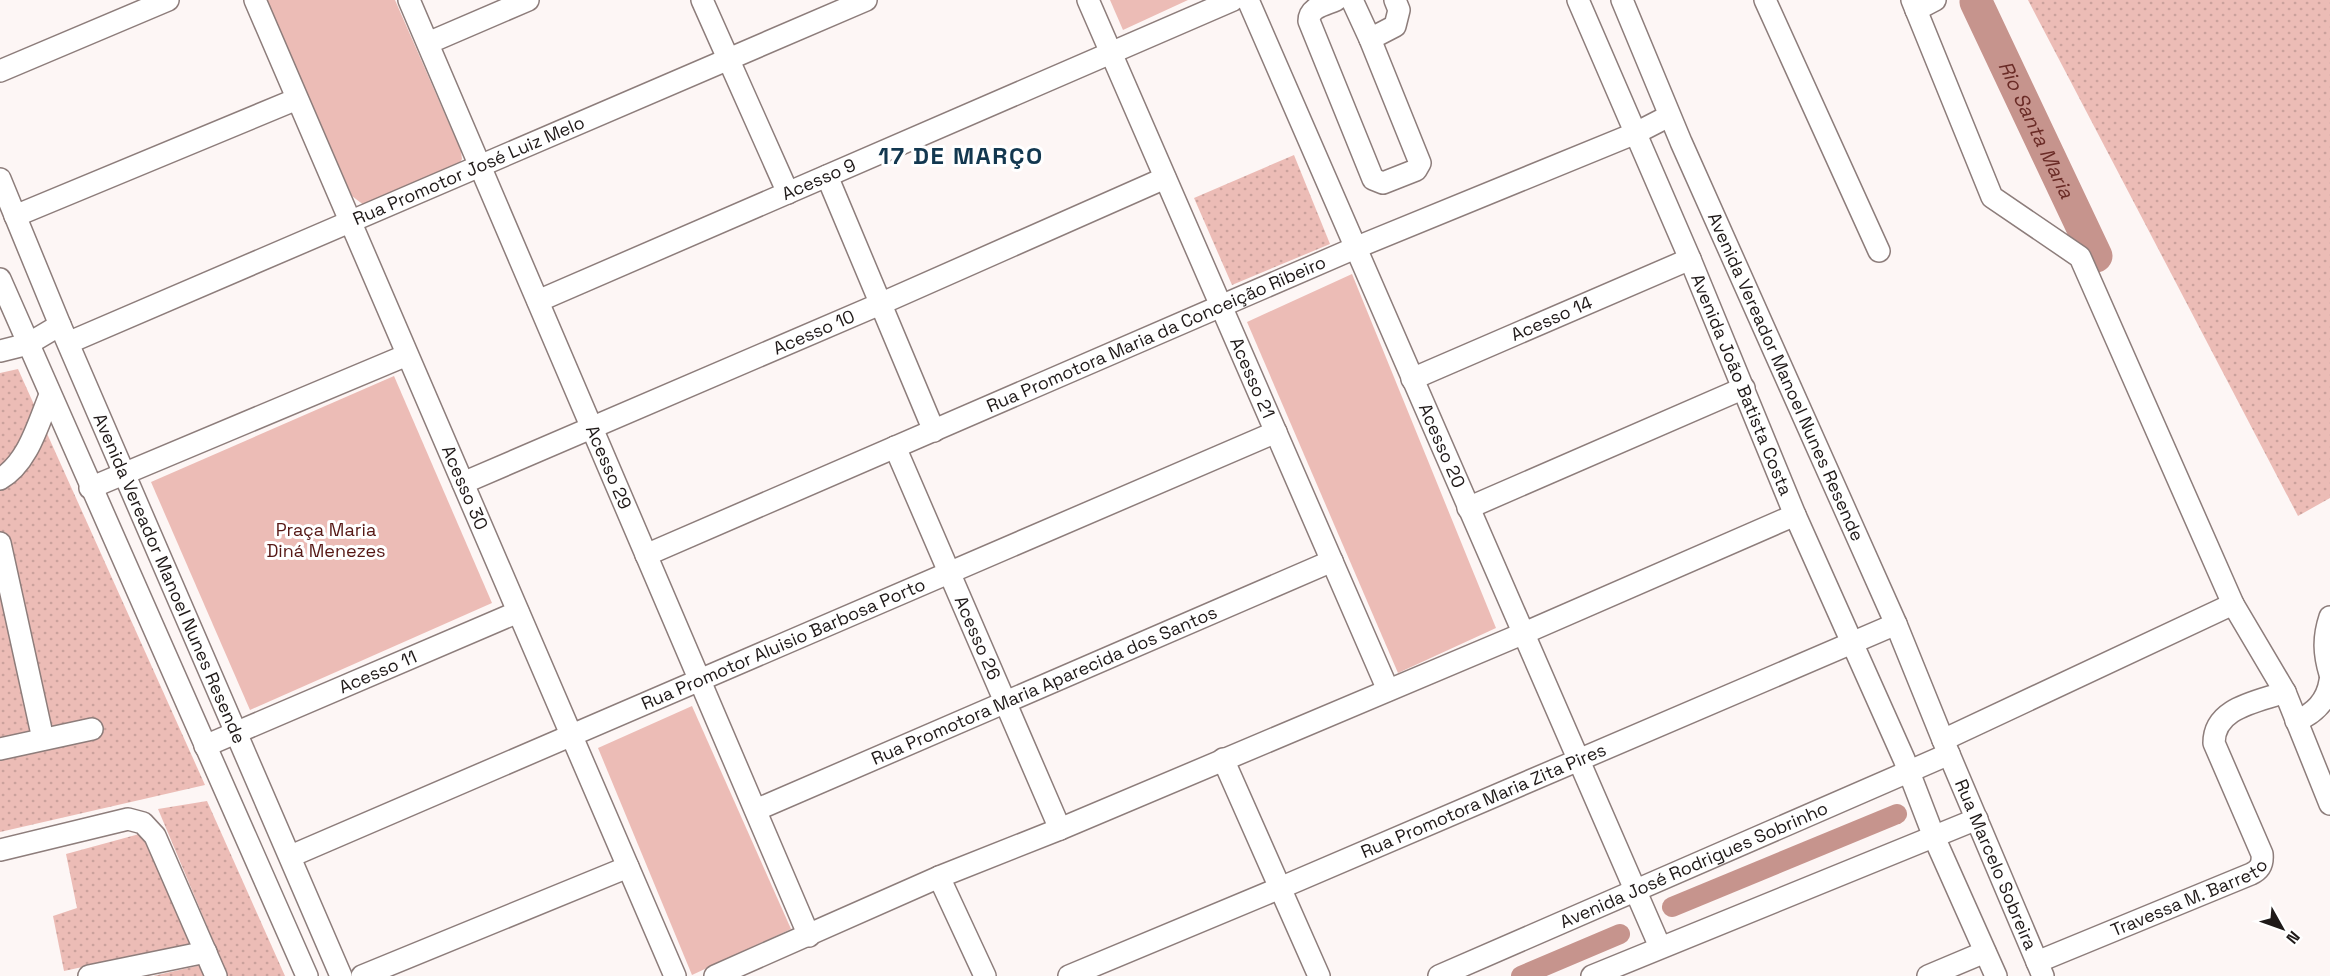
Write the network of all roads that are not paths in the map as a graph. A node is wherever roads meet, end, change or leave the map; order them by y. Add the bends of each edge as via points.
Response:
1 (168, 0) edge
2 (255, 0) edge
3 (409, 0) edge
4 (528, 0) edge
5 (702, 0) edge
6 (866, 0) edge
7 (1088, 0) edge
8 (1233, 0) edge
9 (1248, 0) edge
10 (1336, 0) edge
11 (1352, 0) edge
12 (1395, 0) edge
13 (1578, 0) edge
14 (1622, 0) edge
15 (1766, 0) edge
16 (1935, 0) edge
17 (1914, 5) edge
18 (1370, 39) junction
19 (428, 43) junction
20 (1111, 53) junction
21 (729, 60) junction
22 (0, 71) edge
23 (297, 99) junction
24 (1669, 116) junction
25 (1636, 133) junction
26 (481, 166) junction
27 (826, 176) junction
28 (0, 178) edge
29 (1165, 178) junction
30 (788, 193) junction
31 (15, 216) junction
32 (350, 222) junction
33 (1355, 248) junction
34 (1879, 251) dead end
35 (1690, 259) junction
36 (0, 279) edge
37 (538, 302) junction
38 (880, 304) junction
39 (1221, 306) junction
40 (65, 334) junction
41 (28, 344) junction
42 (0, 351) edge
43 (407, 356) junction
44 (1412, 379) junction
45 (1744, 388) junction
46 (50, 395) junction
47 (592, 428) junction
48 (934, 431) junction
49 (1276, 432) junction
50 (895, 447) junction
51 (125, 473) junction
52 (0, 479) edge
53 (463, 483) junction
54 (90, 488) junction
55 (1468, 508) junction
56 (1796, 515) junction
57 (0, 543) edge
58 (646, 555) junction
59 (1332, 561) junction
60 (949, 574) junction
61 (4, 584) edge
62 (2233, 604) junction
63 (518, 612) junction
64 (2330, 617) edge
65 (1896, 624) junction
66 (1522, 634) junction
67 (1852, 643) junction
68 (2330, 674) edge
69 (700, 681) junction
70 (2330, 681) edge
71 (1388, 690) junction
72 (2285, 692) junction
73 (1005, 702) junction
74 (2296, 721) junction
75 (92, 729) dead end
76 (236, 732) junction
77 (572, 736) junction
78 (43, 739) junction
79 (205, 746) junction
80 (1946, 747) junction
81 (0, 749) edge
82 (1223, 759) junction
83 (1577, 761) junction
84 (1908, 770) junction
85 (2330, 804) edge
86 (756, 810) junction
87 (1977, 819) junction
88 (1060, 829) junction
89 (1934, 837) junction
90 (0, 850) edge
91 (291, 856) junction
92 (628, 867) junction
93 (939, 877) junction
94 (1280, 888) junction
95 (1634, 891) junction
96 (809, 936) junction
97 (1660, 947) junction
98 (206, 952) junction
99 (1985, 952) junction
100 (1641, 967) edge
101 (2040, 969) edge
102 (89, 976) edge
103 (216, 976) edge
104 (307, 976) edge
105 (342, 976) edge
106 (362, 976) edge
107 (675, 976) edge
108 (715, 976) edge
109 (985, 976) edge
110 (1069, 976) edge
111 (1319, 976) edge
112 (1439, 976) edge
113 (1592, 976) edge
114 (1928, 976) edge
115 (1996, 976) edge

1 - 22 street
2 - 23 street, Acesso 30
3 - 19 street, Acesso 29
4 - 19 street
5 - 21 street
6 - 21 street, Rua Promotor José Luiz Melo
7 - 20 street, Acesso 21
8 - 20 street, Acesso 9
9 - 33 street, Acesso 20
10 - 18 street via 1313,10 1309,21 1373,179 1383,183 1416,170 1420,163
11 - 18 street
12 - 18 street via 1399,10 1395,26
13 - 25 street, Avenida João Batista Costa
14 - 24 street, Avenida Vereador Manoel Nunes Resende
15 - 34 street
16 - 17 street
17 - 62 street via 1992,197 2080,257
19 - 26 street, Acesso 29
20 - 27 street, Acesso 9
20 - 29 street, Acesso 21
21 - 26 street, Rua Promotor José Luiz Melo
21 - 30 street
23 - 31 street
23 - 32 street, Acesso 30
24 - 25 street, Rua Promotora Maria da Conceição Ribeiro
24 - 65 street, Avenida Vereador Manoel Nunes Resende
25 - 33 street, Rua Promotora Maria da Conceição Ribeiro
25 - 35 street, Avenida João Batista Costa
26 - 32 street, Rua Promotor José Luiz Melo
26 - 37 street, Acesso 29
27 - 30 street, Acesso 9
27 - 38 street
28 - 31 street, Avenida Vereador Manoel Nunes Resende
29 - 38 street, Acesso 10
29 - 39 street, Acesso 21
30 - 37 street, Acesso 9
31 - 40 street, Avenida Vereador Manoel Nunes Resende
32 - 40 street, Rua Promotor José Luiz Melo
32 - 43 street, Acesso 30
33 - 39 street, Rua Promotora Maria da Conceição Ribeiro
33 - 44 street, Acesso 20
35 - 44 street, Acesso 14
35 - 45 street, Avenida João Batista Costa
36 - 41 street, Avenida Vereador Manoel Nunes Resende
37 - 47 street, Acesso 29
38 - 47 street, Acesso 10
38 - 48 street
39 - 48 street, Rua Promotora Maria da Conceição Ribeiro
39 - 49 street, Acesso 21
40 - 41 street, Rua Promotor José Luiz Melo
40 - 51 street, Avenida Vereador Manoel Nunes Resende
41 - 42 street, Rua Promotor José Luiz Melo
41 - 46 street, Avenida Vereador Manoel Nunes Resende
43 - 51 street
43 - 53 street, Acesso 30
44 - 55 street, Acesso 20
45 - 55 street
45 - 56 street, Avenida João Batista Costa
46 - 52 street via 26,451 11,473
46 - 54 street, Avenida Vereador Manoel Nunes Resende
47 - 53 street, Acesso 10
47 - 58 street, Acesso 29
48 - 50 street, Rua Promotora Maria da Conceição Ribeiro
49 - 59 street, Acesso 21
49 - 60 street, Rua Promotor Aluisio Barbosa Porto
50 - 58 street, Rua Promotora Maria da Conceição Ribeiro
50 - 60 street, Acesso 26
51 - 54 street
51 - 76 street, Avenida Vereador Manoel Nunes Resende
53 - 63 street, Acesso 30
54 - 79 street, Avenida Vereador Manoel Nunes Resende
55 - 66 street, Acesso 20
56 - 66 street
56 - 67 street, Avenida João Batista Costa
57 - 61 street
58 - 69 street, Acesso 29
59 - 71 street, Acesso 21
59 - 73 street, Rua Promotora Maria Aparecida dos Santos
60 - 69 street, Rua Promotor Aluisio Barbosa Porto
60 - 73 street, Acesso 26
61 - 78 street
62 - 72 street
62 - 80 street, Avenida José Rodrigues Sobrinho
63 - 76 street, Acesso 11
63 - 77 street, Acesso 30
64 - 68 street via 2324,655
65 - 67 street, Rua Promotora Maria Zita Pires
65 - 80 street, Avenida Vereador Manoel Nunes Resende
66 - 71 street
66 - 83 street, Acesso 20
67 - 83 street, Rua Promotora Maria Zita Pires
67 - 84 street, Avenida João Batista Costa
69 - 77 street, Rua Promotor Aluisio Barbosa Porto
69 - 86 street, Acesso 29
70 - 74 street via 2319,706
71 - 82 street
72 - 74 street
72 - 101 street, Travessa M. Barreto via 2226,714 2217,724 2214,736 2262,854 2259,869
73 - 86 street, Rua Promotora Maria Aparecida dos Santos
73 - 88 street, Acesso 26
74 - 85 street
75 - 78 street
76 - 79 street, Acesso 11
76 - 91 street, Avenida Vereador Manoel Nunes Resende
77 - 91 street, Rua Promotor Aluisio Barbosa Porto
77 - 92 street, Acesso 30
78 - 81 street
79 - 104 street, Avenida Vereador Manoel Nunes Resende
80 - 84 street, Avenida José Rodrigues Sobrinho
80 - 87 street, Rua Marcelo Sobreira
82 - 88 street
82 - 94 street
83 - 94 street, Rua Promotora Maria Zita Pires
83 - 95 street, Acesso 20
84 - 89 street
84 - 95 street, Avenida José Rodrigues Sobrinho
86 - 96 street, Acesso 29
87 - 89 street
87 - 101 street, Rua Marcelo Sobreira
88 - 93 street
89 - 97 street
89 - 99 street
90 - 98 street via 128,819 143,823 155,836
91 - 105 street, Avenida Vereador Manoel Nunes Resende
92 - 106 street
92 - 107 street, Acesso 30
93 - 96 street
93 - 109 street
94 - 110 street, Rua Promotora Maria Zita Pires
94 - 111 street
95 - 97 street, Acesso 20
95 - 112 street, Avenida José Rodrigues Sobrinho
96 - 108 street
97 - 100 street
98 - 102 street
98 - 103 street
99 - 114 street
99 - 115 street
100 - 113 street

